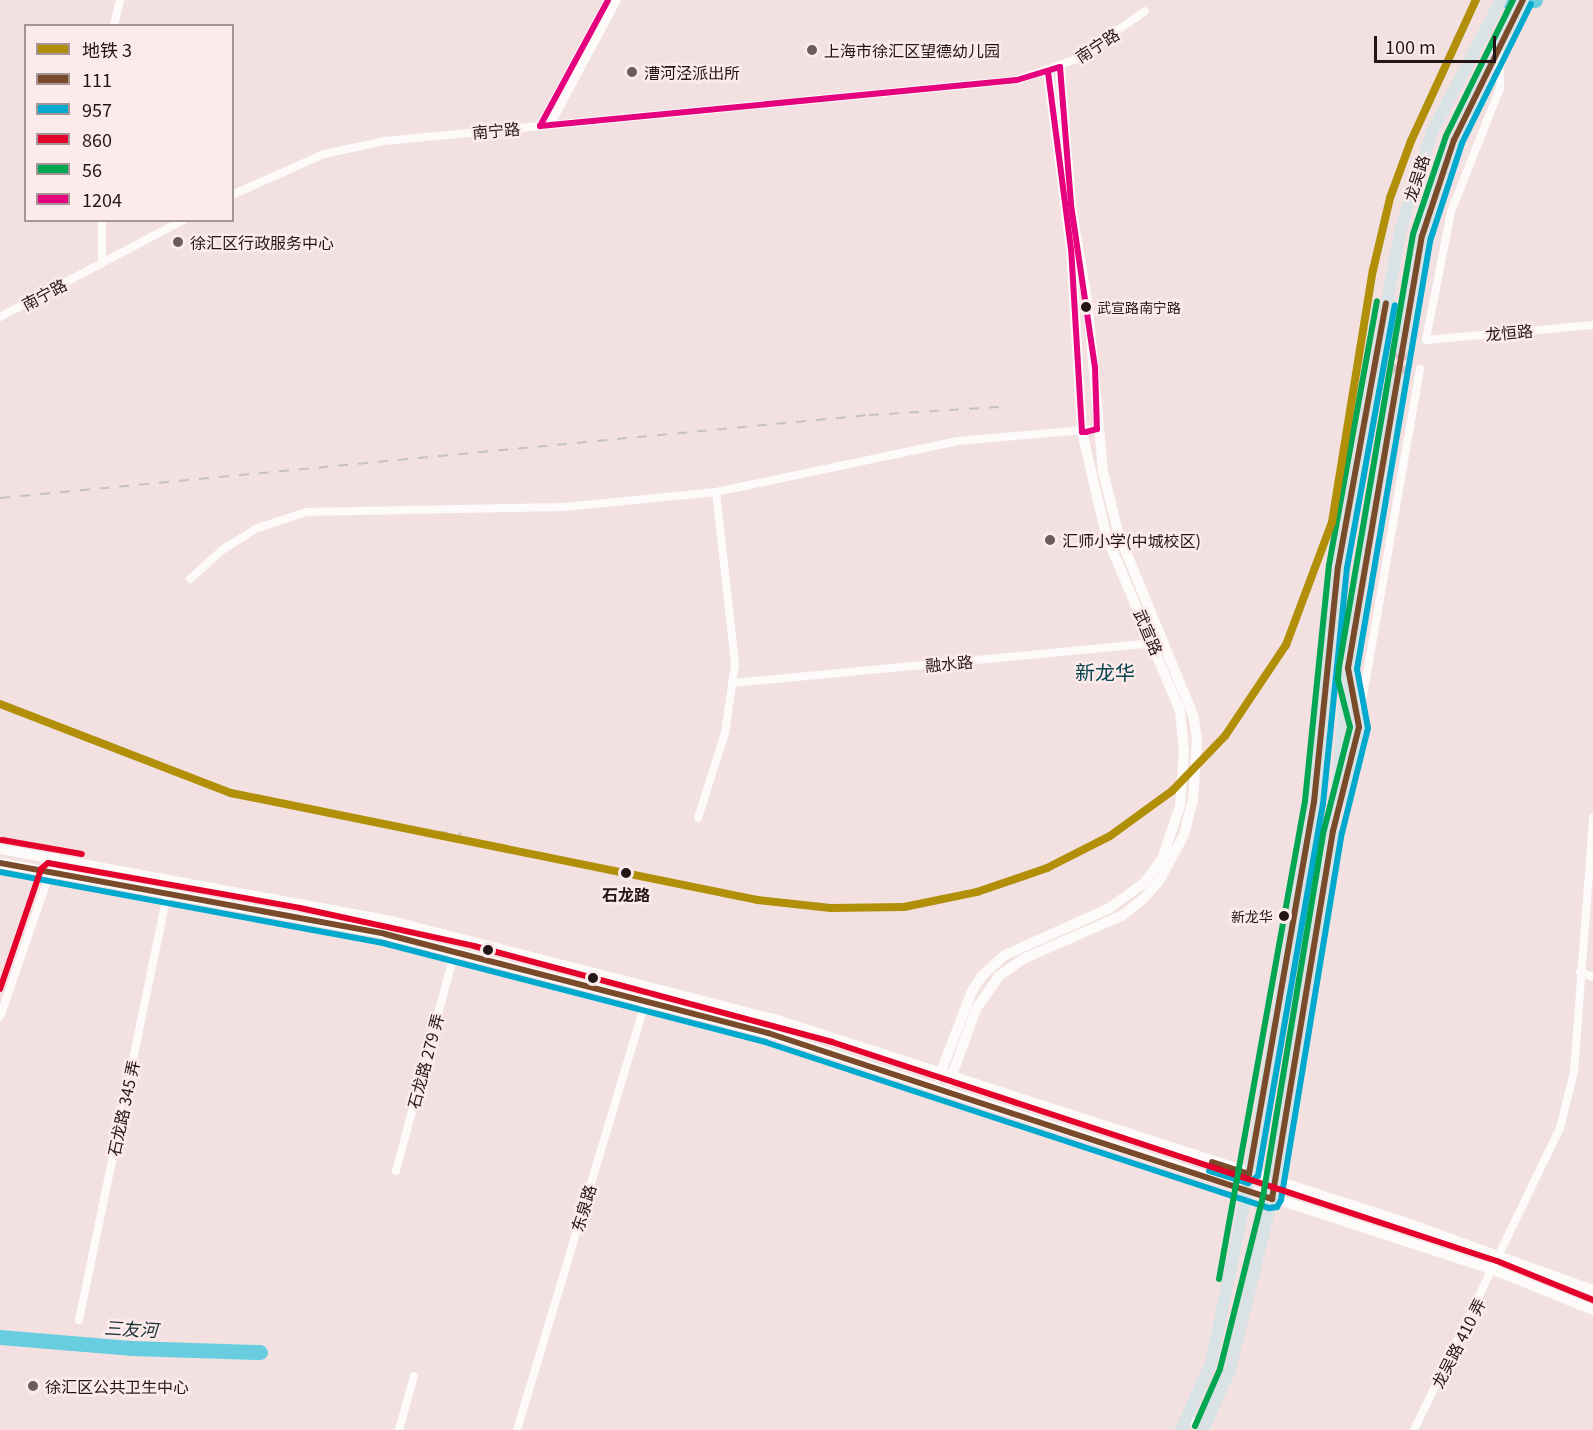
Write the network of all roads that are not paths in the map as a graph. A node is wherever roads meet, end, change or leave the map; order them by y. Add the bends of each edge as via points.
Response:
1 (120, 0) edge
2 (608, 0) edge
3 (617, 0) edge
4 (1501, 0) edge
5 (1523, 0) edge
6 (1145, 11) dead end
7 (114, 24) edge
8 (1498, 45) junction
9 (1060, 67) junction
10 (1048, 71) junction
11 (550, 125) junction
12 (540, 126) junction
13 (234, 194) edge
14 (102, 222) edge
15 (179, 222) edge
16 (102, 263) junction
17 (0, 317) edge
18 (1593, 325) edge
19 (1402, 350) tunnel mouth
20 (1420, 369) dead end
21 (1398, 377) tunnel mouth
22 (1097, 429) junction
23 (1082, 432) junction
24 (716, 492) junction
25 (190, 579) dead end
26 (1159, 642) junction
27 (1347, 679) junction
28 (732, 683) junction
29 (1358, 709) junction
30 (698, 818) dead end
31 (1593, 818) edge
32 (1333, 831) junction
33 (0, 849) edge
34 (55, 858) junction
35 (0, 863) edge
36 (50, 872) junction
37 (166, 895) junction
38 (454, 951) junction
39 (1580, 972) junction
40 (1593, 977) edge
41 (650, 986) junction
42 (645, 1001) junction
43 (0, 1017) edge
44 (940, 1071) junction
45 (952, 1074) junction
46 (942, 1088) junction
47 (396, 1171) dead end
48 (1249, 1174) junction
49 (1275, 1182) junction
50 (1248, 1191) junction
51 (1272, 1199) junction
52 (1501, 1256) junction
53 (1494, 1270) junction
54 (1593, 1290) edge
55 (1593, 1310) edge
56 (79, 1320) dead end
57 (414, 1376) dead end
58 (1184, 1424) edge
59 (1206, 1429) edge
60 (399, 1430) edge
61 (516, 1430) edge
62 (1414, 1430) edge

1 - 7 street
2 - 12 street
3 - 11 street
4 - 48 main road, 龙吴路 via 1432,132 1400,231 1338,567 1314,802
5 - 8 main road, 龙吴路
6 - 9 street, 南宁路 via 1096,48
8 - 18 street, 龙恒路 via 1500,88 1451,212 1426,340
8 - 19 main road, 龙吴路 via 1454,140 1431,204
9 - 10 street, 南宁路
9 - 22 main road via 1071,205 1095,367
10 - 11 street, 南宁路 via 1017,80
10 - 23 main road, 武宣路 via 1071,249
11 - 12 street, 南宁路
12 - 13 street, 南宁路 via 355,146 295,164
14 - 16 street
15 - 16 street, 南宁路
16 - 17 street, 南宁路
20 - 29 street via 1364,696
21 - 27 main road
22 - 23 street
22 - 26 main road via 1111,511
23 - 24 street via 957,441
23 - 26 main road, 武宣路 via 1106,535
24 - 25 street via 564,507 306,512 255,529 222,550
24 - 28 street via 735,664
26 - 28 street, 融水路
26 - 44 main road, 武宣路 via 1180,711 1184,751 1180,806 1162,859 1144,883 1125,899 1005,955 981,977
26 - 45 main road via 1193,715 1197,739 1193,800 1184,835 1159,881 1123,915 1023,959 998,977 976,1009
27 - 29 main road
27 - 32 main road
28 - 30 street via 725,733
29 - 32 main road via 1359,727
31 - 39 street, 龙吴路 410 弄
32 - 49 main road
33 - 34 main road
34 - 36 street
34 - 41 main road via 388,920
35 - 36 main road
36 - 37 main road
36 - 43 street
37 - 38 main road via 298,917
37 - 56 street, 石龙路 345 弄
38 - 42 main road
38 - 47 street, 石龙路 279 弄
39 - 40 street
39 - 52 street, 龙吴路 410 弄 via 1574,1072 1560,1128
41 - 42 street, 东泉路
41 - 44 main road via 771,1018
42 - 46 main road via 768,1033
42 - 61 street, 东泉路
44 - 45 main road
44 - 46 main road, 武宣路
45 - 46 main road
45 - 48 main road
46 - 50 main road
48 - 49 main road
48 - 50 main road, 龙吴路
49 - 51 main road
49 - 52 main road
50 - 51 main road
50 - 58 main road, 龙吴路 via 1211,1363
51 - 53 main road
51 - 59 main road via 1229,1372
52 - 53 street, 龙吴路 410 弄
52 - 54 main road
53 - 55 main road
53 - 62 street, 龙吴路 410 弄
57 - 60 street
58 - 59 street

